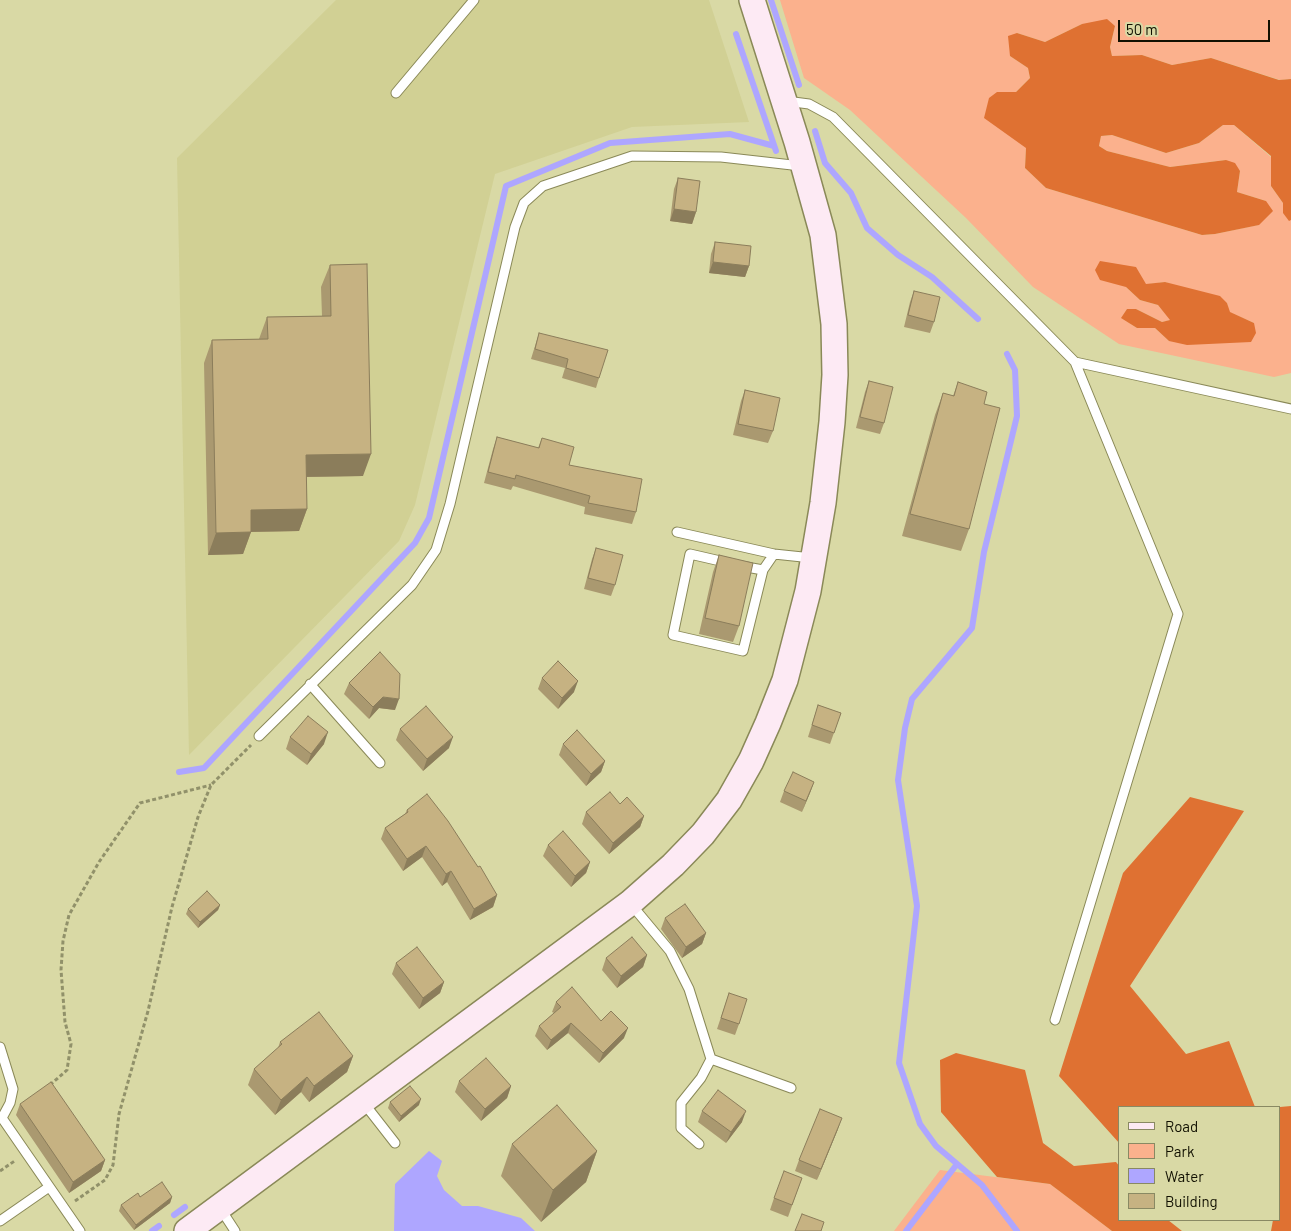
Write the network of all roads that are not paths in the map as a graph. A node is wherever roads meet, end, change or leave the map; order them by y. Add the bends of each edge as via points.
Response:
1 (474, 0) edge
2 (752, 0) edge
3 (396, 93) dead end
4 (783, 100) junction
5 (804, 166) junction
6 (1075, 362) junction
7 (1291, 409) edge
8 (677, 532) dead end
9 (774, 554) junction
10 (814, 558) junction
11 (763, 570) junction
12 (310, 684) junction
13 (259, 736) road end
14 (380, 763) dead end
15 (630, 903) junction
16 (1056, 1020) dead end
17 (0, 1048) edge
18 (710, 1059) junction
19 (791, 1088) dead end
20 (363, 1101) junction
21 (395, 1143) dead end
22 (699, 1144) dead end
23 (49, 1187) junction
24 (220, 1207) junction
25 (0, 1221) edge
26 (80, 1231) edge
27 (187, 1231) edge
28 (234, 1231) edge

1 - 3 lane
2 - 4 street
4 - 5 street
4 - 6 lane via 809,104 833,117
5 - 10 street via 823,235 834,324 832,422
5 - 12 lane via 721,158 632,156 543,186 524,203 515,227 450,504 436,550 412,584
6 - 7 lane
6 - 16 lane via 1178,614
8 - 9 lane
9 - 10 lane
9 - 11 lane
10 - 15 street via 799,634 785,680 751,761 729,800 703,834
11 - 11 lane via 743,651 673,635 690,554
12 - 13 lane
12 - 14 lane
15 - 18 lane via 670,951 689,989
15 - 20 street
17 - 23 lane via 13,1090 2,1118
18 - 19 lane
18 - 22 lane via 702,1078 681,1103 681,1128
20 - 21 lane
20 - 24 street
23 - 25 lane
23 - 26 lane
24 - 27 street
24 - 28 lane

